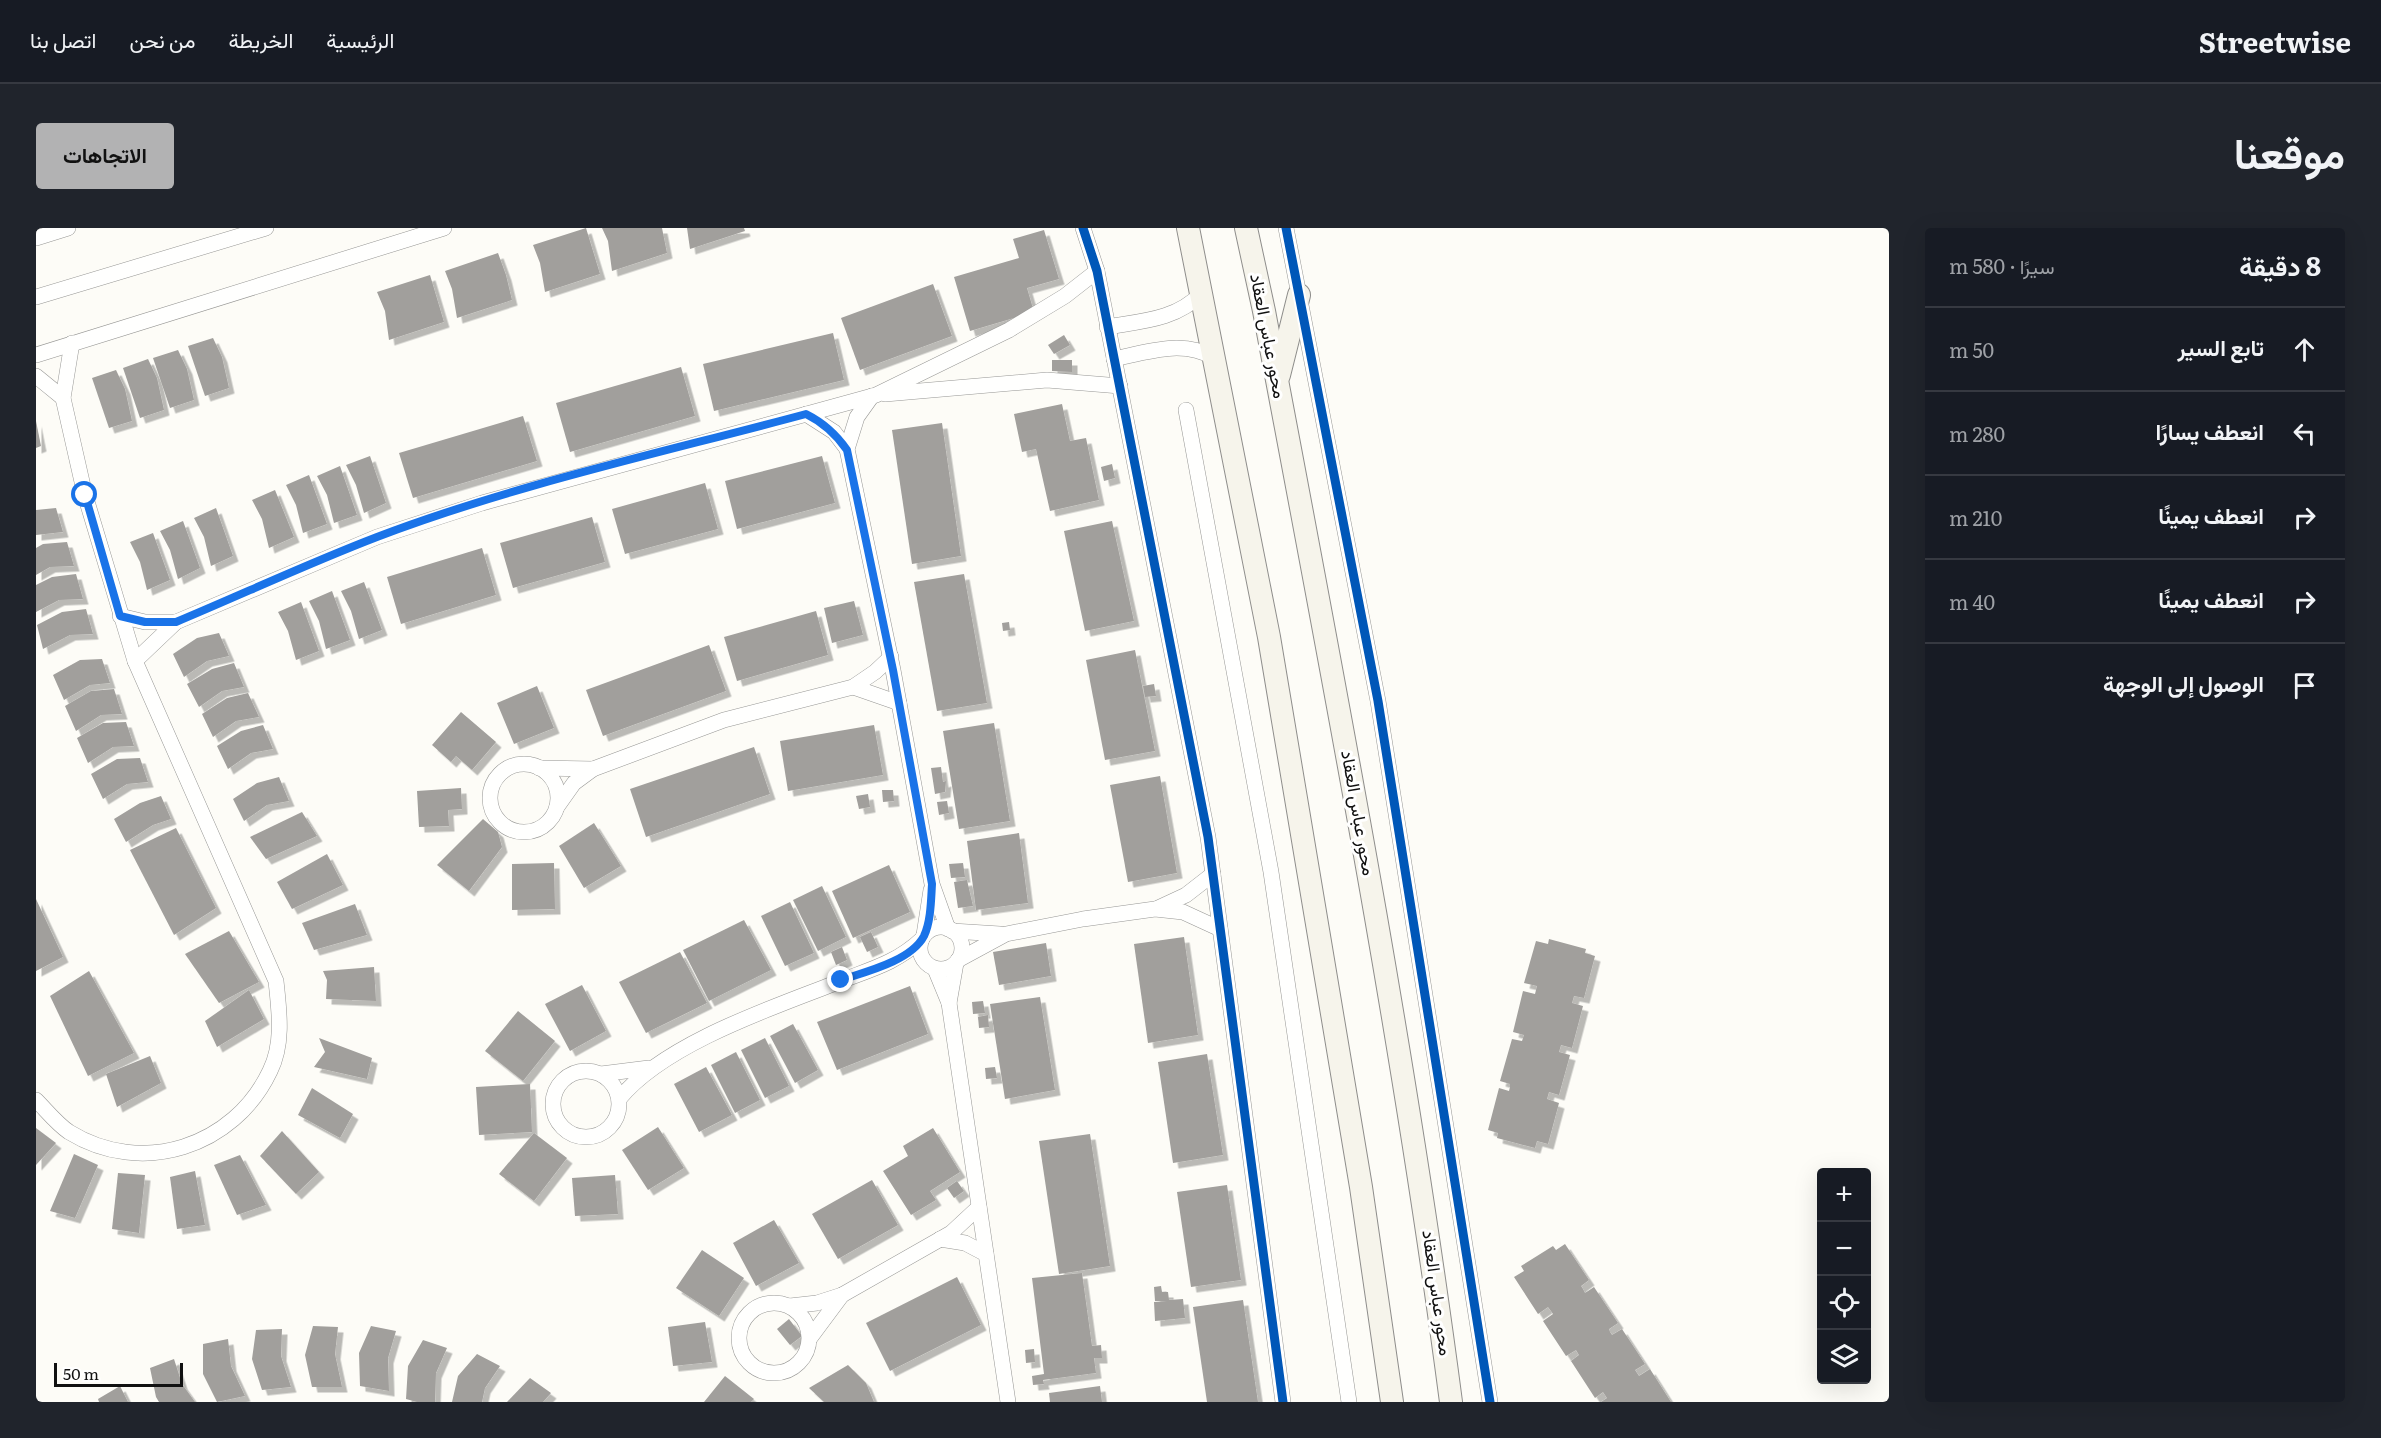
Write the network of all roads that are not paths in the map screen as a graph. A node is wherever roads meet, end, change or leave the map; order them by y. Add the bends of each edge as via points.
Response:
1 (68, 228) edge
2 (266, 228) edge
3 (444, 228) edge
4 (1083, 228) edge
5 (1188, 228) edge
6 (1246, 228) edge
7 (1286, 228) edge
8 (36, 237) edge
9 (1097, 271) junction
10 (1202, 293) junction
11 (1299, 295) junction
12 (36, 297) edge
13 (1107, 327) junction
14 (72, 343) junction
15 (36, 355) edge
16 (1214, 358) junction
17 (1114, 359) junction
18 (36, 376) edge
19 (1278, 382) junction
20 (1119, 386) junction
21 (874, 396) junction
22 (63, 398) junction
23 (1186, 410) dead end
24 (806, 414) junction
25 (847, 450) junction
26 (120, 616) junction
27 (176, 622) junction
28 (891, 657) junction
29 (135, 661) junction
30 (854, 687) junction
31 (899, 703) junction
32 (539, 768) junction
33 (593, 769) junction
34 (557, 807) junction
35 (1213, 874) junction
36 (932, 884) junction
37 (1155, 909) junction
38 (1220, 929) junction
39 (950, 930) junction
40 (1006, 934) junction
41 (923, 937) junction
42 (957, 962) junction
43 (890, 963) junction
44 (933, 968) junction
45 (949, 1003) junction
46 (652, 1068) junction
47 (601, 1074) junction
48 (619, 1098) junction
49 (36, 1100) edge
50 (979, 1207) junction
51 (940, 1239) junction
52 (986, 1254) junction
53 (842, 1295) junction
54 (790, 1306) junction
55 (810, 1338) junction
56 (1008, 1402) edge
57 (1283, 1402) edge
58 (1348, 1402) edge
59 (1392, 1402) edge
60 (1451, 1402) edge
61 (1490, 1402) edge

1 - 8 street
2 - 12 street
3 - 14 street
4 - 9 street
5 - 10 main road
6 - 19 main road, محور عباس العقاد
7 - 11 street
9 - 13 street
9 - 21 street via 1065,297 1009,330
10 - 13 street via 1176,313
10 - 16 main road
11 - 19 main road
11 - 61 street via 1378,701
13 - 17 street
14 - 15 street
14 - 22 street
16 - 17 street via 1188,347
16 - 59 main road via 1269,637 1359,1175
17 - 20 street
18 - 22 street
19 - 60 main road, محور عباس العقاد via 1372,886 1430,1243
20 - 21 street via 1047,380
20 - 35 street
21 - 24 street
21 - 25 street via 857,417
22 - 26 street via 85,495
23 - 58 street via 1271,872
24 - 25 street via 834,432
24 - 27 street via 430,519 377,537
25 - 28 street
26 - 27 street via 145,622
26 - 29 street
27 - 29 street
28 - 30 street
28 - 31 street
29 - 49 street via 276,981 281,1023 271,1070 245,1110 207,1140 161,1154 113,1151 69,1131
30 - 31 street
30 - 33 street via 724,720
31 - 36 street
32 - 33 street
32 - 34 street via 556,786
32 - 34 street via 523,764 503,772 491,789 492,810 505,826 526,832 546,825
33 - 34 street via 574,783
35 - 37 street via 1186,895
35 - 38 street
36 - 39 street
36 - 41 street
37 - 38 street via 1196,916
37 - 40 street
38 - 57 street
39 - 40 street
39 - 41 street via 935,928
39 - 42 street via 962,944
40 - 42 street
41 - 43 street
41 - 44 street via 921,955
42 - 44 street via 946,969
42 - 45 street
43 - 44 street
43 - 46 street via 754,1016
44 - 45 street
45 - 50 street
46 - 47 street
46 - 48 street
47 - 48 street via 610,1080
47 - 48 street via 580,1071 562,1081 553,1100 556,1120 571,1135 581,1138 602,1134 617,1119
50 - 51 street via 962,1225
50 - 52 street
51 - 52 street via 965,1243
51 - 53 street
52 - 56 street
53 - 54 street
53 - 55 street
54 - 55 street via 803,1317
54 - 55 street via 763,1304 746,1317 739,1338 746,1359 764,1372 786,1372 803,1358

